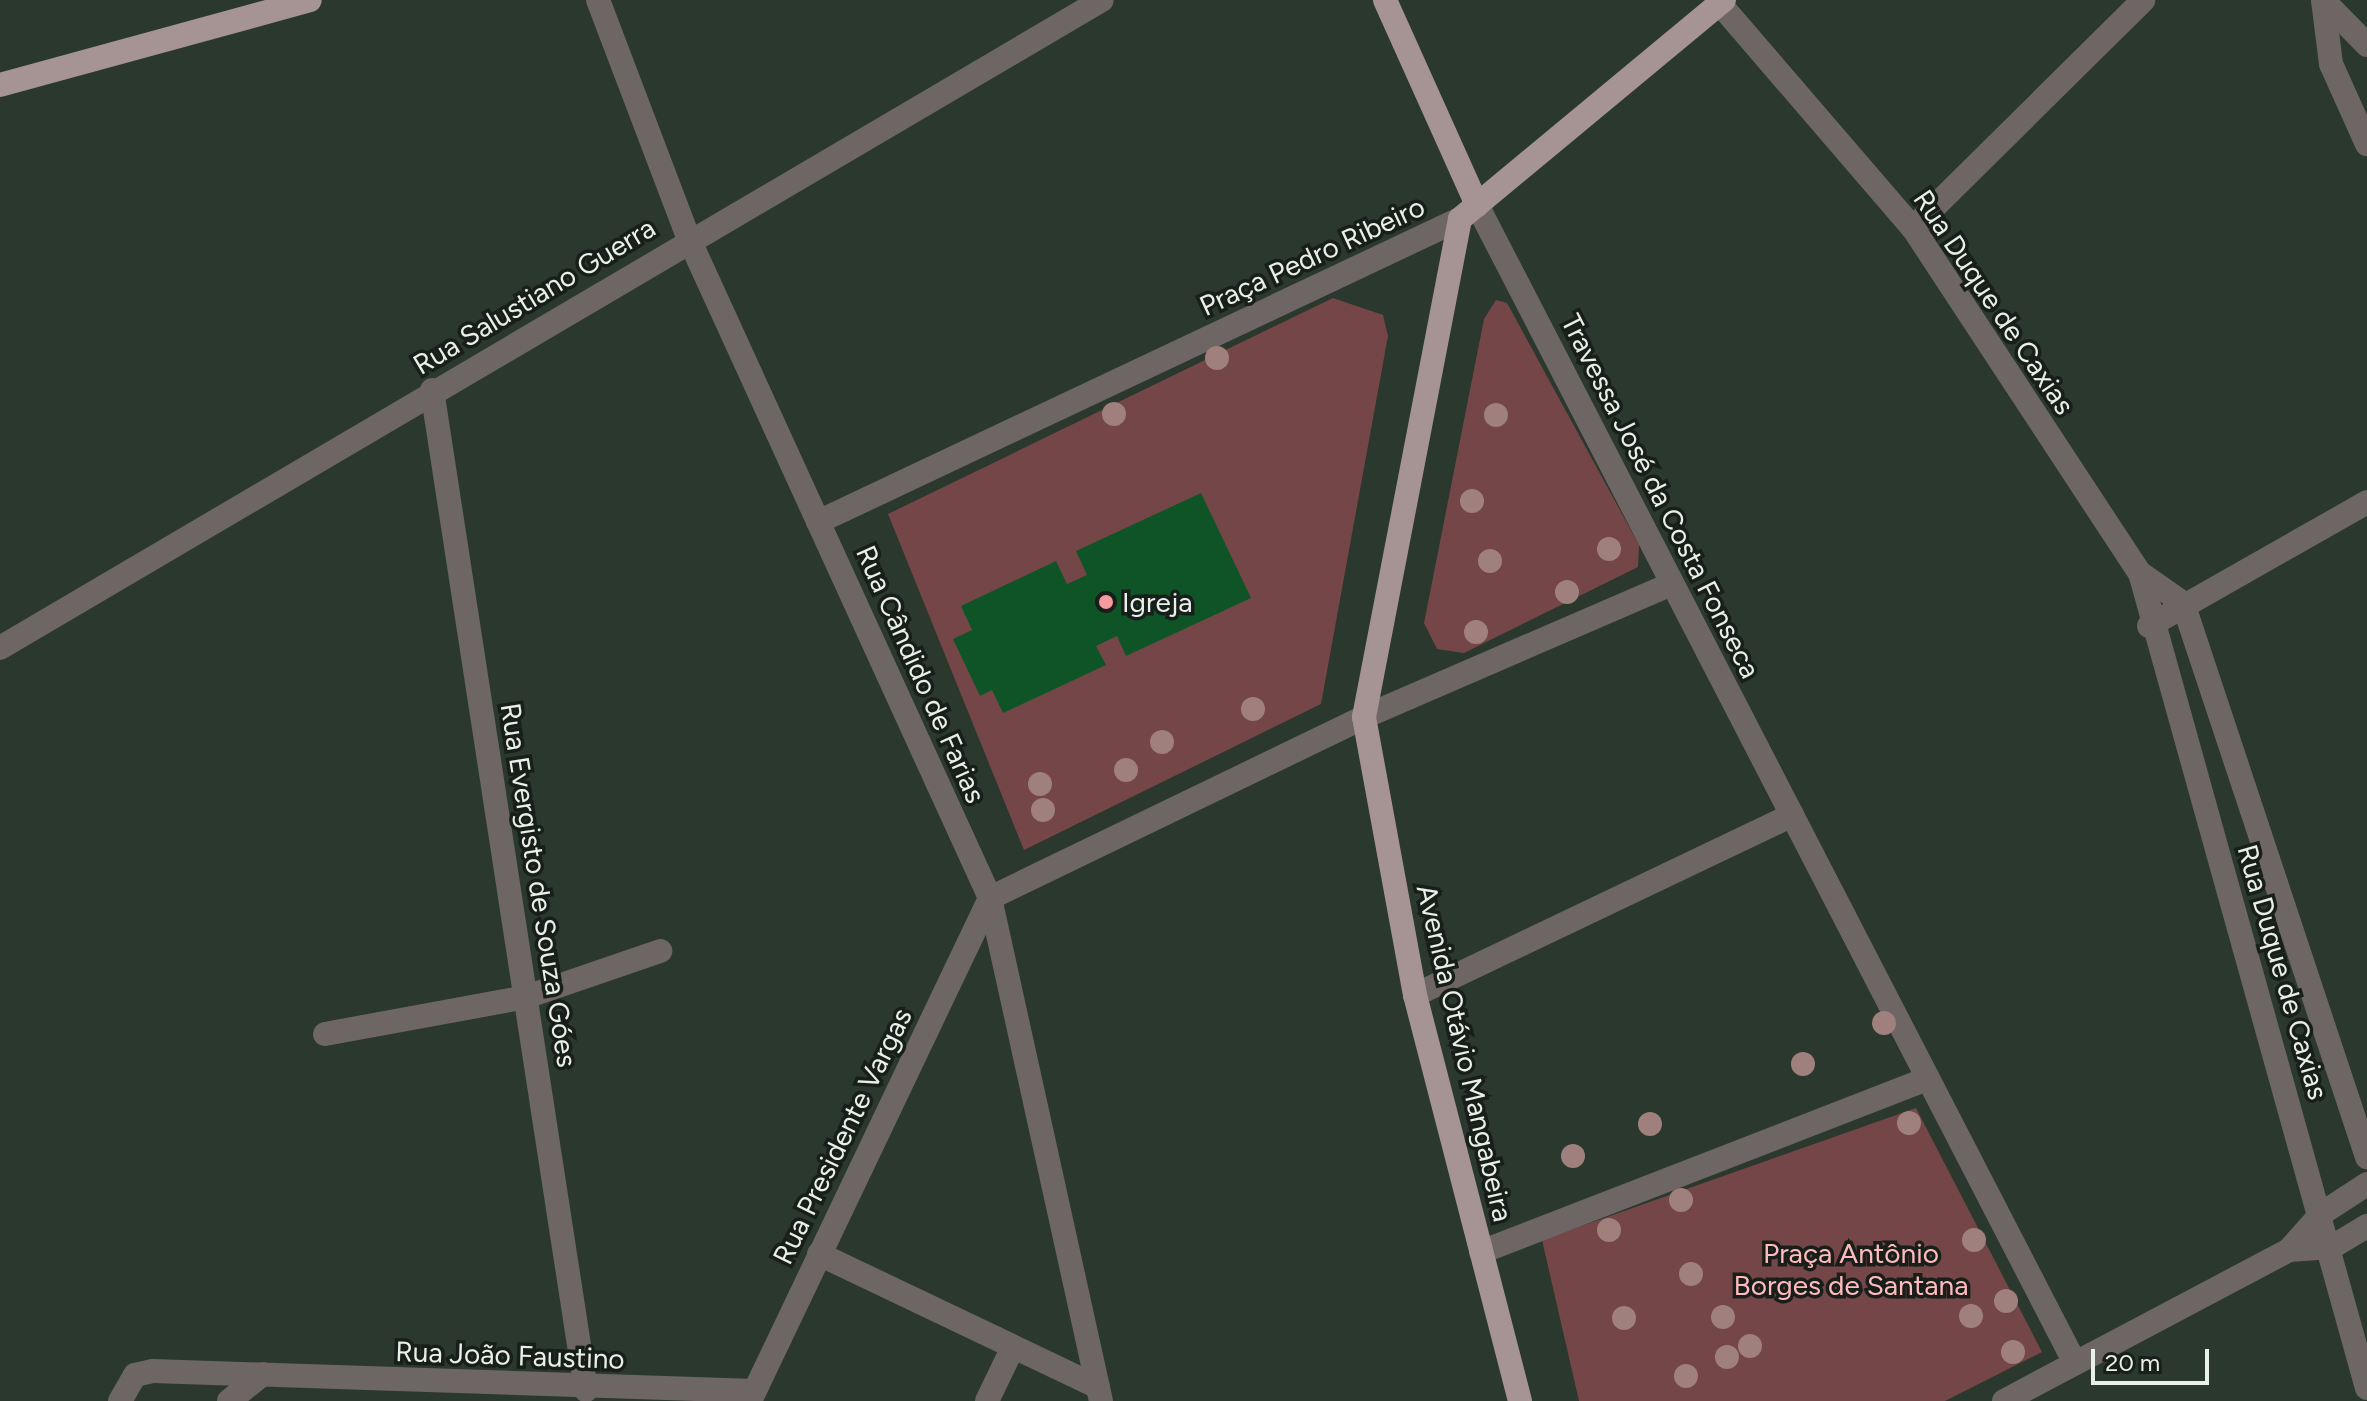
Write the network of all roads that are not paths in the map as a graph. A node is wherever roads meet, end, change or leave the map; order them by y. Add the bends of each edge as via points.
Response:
1 (310, 0) edge
2 (598, 0) edge
3 (1102, 0) edge
4 (1385, 0) edge
5 (2143, 0) edge
6 (1722, 2) edge
7 (2367, 45) edge
8 (0, 85) edge
9 (2367, 144) edge
10 (1469, 212) junction
11 (1913, 228) junction
12 (689, 239) junction
13 (432, 390) junction
14 (2367, 502) edge
15 (818, 522) junction
16 (2140, 573) junction
17 (1672, 584) junction
18 (2183, 603) junction
19 (2149, 626) junction
20 (0, 648) edge
21 (1364, 717) junction
22 (1792, 815) junction
23 (990, 898) junction
24 (660, 951) dead end
25 (1415, 995) junction
26 (526, 997) junction
27 (325, 1034) dead end
28 (1928, 1079) junction
29 (2367, 1157) edge
30 (2367, 1184) edge
31 (2321, 1214) junction
32 (2367, 1226) edge
33 (2332, 1247) junction
34 (2289, 1250) junction
35 (1481, 1252) junction
36 (819, 1254) junction
37 (1012, 1349) junction
38 (2075, 1363) junction
39 (263, 1374) junction
40 (2367, 1388) edge
41 (586, 1390) junction
42 (1100, 1394) edge
43 (753, 1396) edge
44 (120, 1401) edge
45 (229, 1401) edge
46 (987, 1401) edge
47 (1520, 1401) edge
48 (2004, 1401) edge

1 - 8 main road
2 - 12 street, Rua Cândido de Farias
3 - 12 street, Rua Salustiano Guerra
4 - 10 main road
5 - 11 street
6 - 10 main road
6 - 11 street, Rua Duque de Caxias
7 - 9 street via 2323,0 2331,64
10 - 15 street, Praça Pedro Ribeiro
10 - 17 street, Travessa José da Costa Fonseca
10 - 21 main road, Praça Pedro Ribeiro
11 - 16 street, Rua Duque de Caxias
12 - 13 street, Rua Salustiano Guerra
12 - 15 street, Rua Cândido de Farias
13 - 20 street, Rua Salustiano Guerra
13 - 26 street, Rua Evergisto de Souza Góes
14 - 18 street
15 - 23 street, Rua Cândido de Farias
16 - 18 street, Rua Duque de Caxias
16 - 19 street, Rua Duque de Caxias
17 - 21 street
17 - 22 street, Travessa José da Costa Fonseca
18 - 19 street
18 - 29 street, Rua Duque de Caxias
19 - 31 street, Rua Duque de Caxias
21 - 23 street
21 - 25 main road, Avenida Otávio Mangabeira
22 - 25 street
22 - 28 street
23 - 36 street, Rua Presidente Vargas
23 - 42 street, Rua Cândido de Farias
24 - 26 street
25 - 35 main road, Avenida Otávio Mangabeira
26 - 27 street
26 - 41 street, Rua Evergisto de Souza Góes
28 - 35 street
28 - 38 street
30 - 31 street
31 - 33 street, Rua Duque de Caxias
31 - 34 street
32 - 33 street
33 - 34 street
33 - 40 street, Rua Duque de Caxias
34 - 38 street
35 - 47 main road, Avenida Otávio Mangabeira
36 - 37 street
36 - 43 street, Rua Presidente Vargas
37 - 42 street
37 - 46 street
38 - 48 street
39 - 41 street, Rua João Faustino
39 - 44 street, Rua João Faustino via 153,1371 135,1375
39 - 45 street
41 - 43 street, Rua João Faustino

